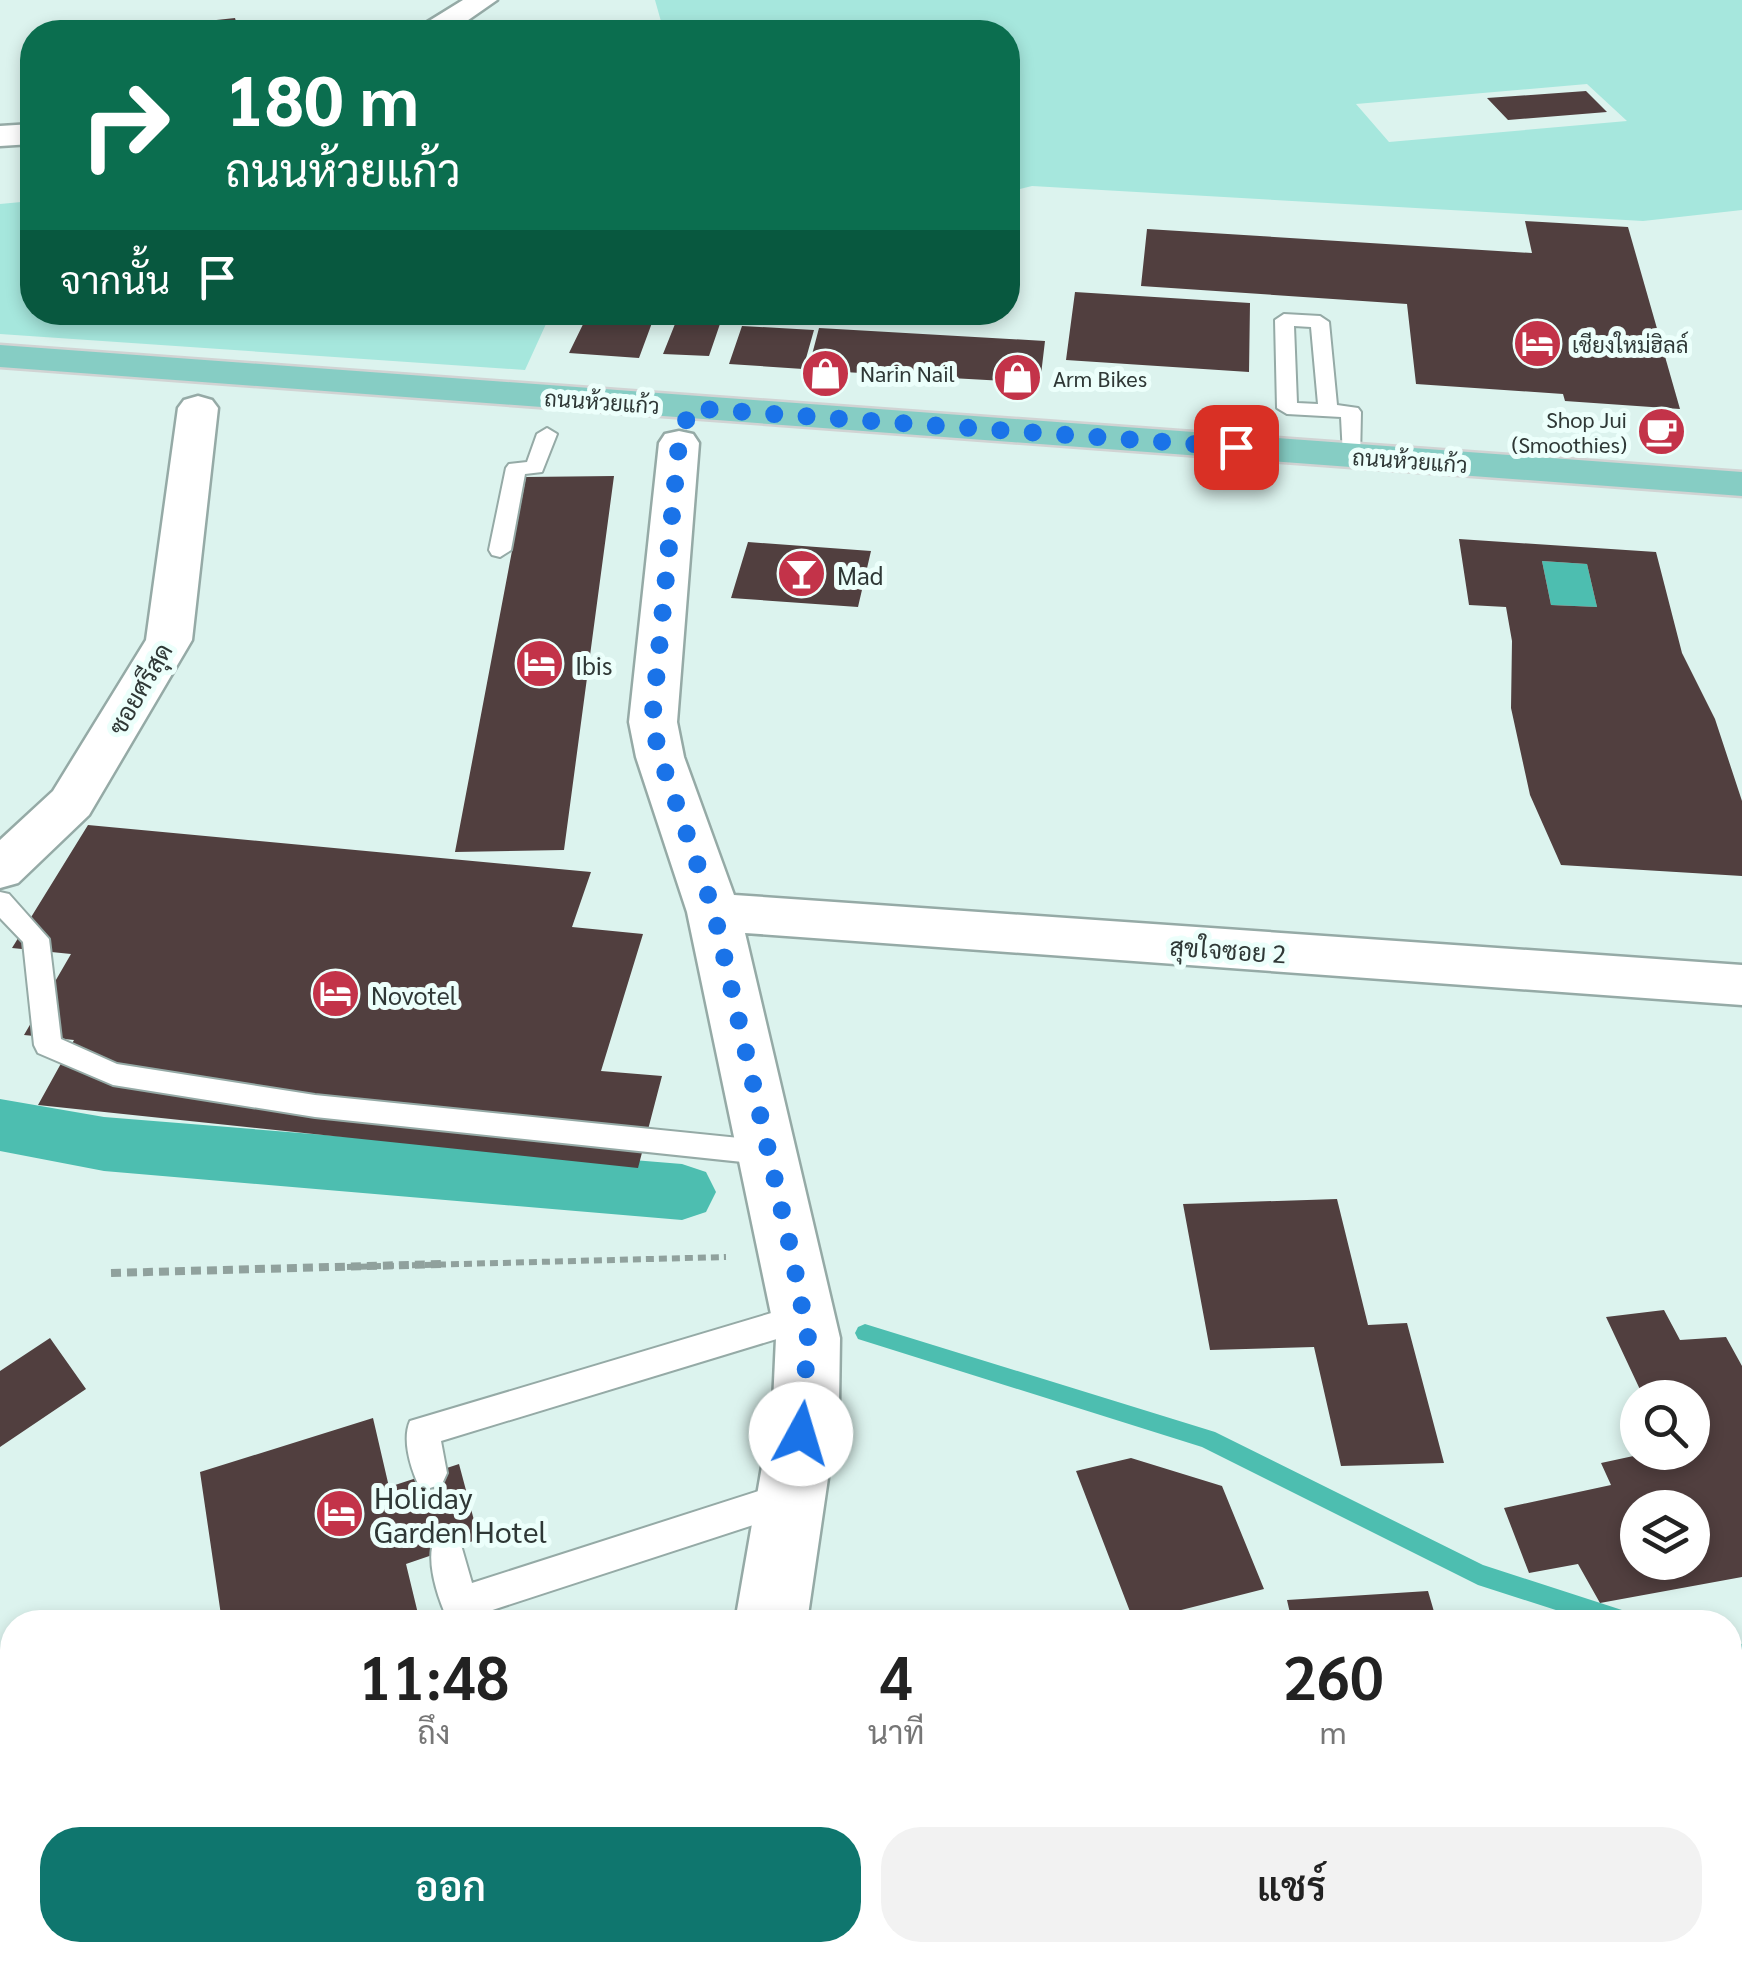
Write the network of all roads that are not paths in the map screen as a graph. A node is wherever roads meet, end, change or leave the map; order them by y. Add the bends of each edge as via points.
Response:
1 (482, 0) edge
2 (450, 20) edge
3 (0, 356) edge
4 (0, 393) edge
5 (198, 408) junction
6 (1328, 411) junction
7 (684, 425) junction
8 (499, 441) junction
9 (1353, 456) junction
10 (1742, 484) edge
11 (1742, 519) edge
12 (500, 550) dead end
13 (0, 870) edge
14 (0, 900) edge
15 (714, 912) junction
16 (1742, 985) edge
17 (770, 1154) junction
18 (805, 1317) junction
19 (430, 1473) dead end
20 (791, 1497) junction
21 (447, 1550) dead end
22 (773, 1610) edge

1 - 2 street
3 - 7 main road, ถนนห้วยแก้ว
4 - 5 main road, ถนนห้วยแก้ว
5 - 8 main road, ถนนห้วยแก้ว
5 - 13 street, ซอยศรีสุด via 170,640 71,803
6 - 6 lane via 1287,408 1284,320 1320,322
6 - 9 lane via 1351,412
7 - 8 main road, ถนนห้วยแก้ว
7 - 9 main road, ถนนห้วยแก้ว
7 - 11 main road, ถนนห้วยแก้ว
7 - 15 street via 652,722
8 - 12 lane via 516,468
9 - 10 main road, ถนนห้วยแก้ว
14 - 17 lane via 36,939 48,1045 113,1074 315,1106
15 - 16 street, สุขใจซอย 2
15 - 17 street
17 - 18 street
18 - 19 lane via 422,1432
18 - 20 street via 806,1403
20 - 21 lane via 459,1604
20 - 22 street

